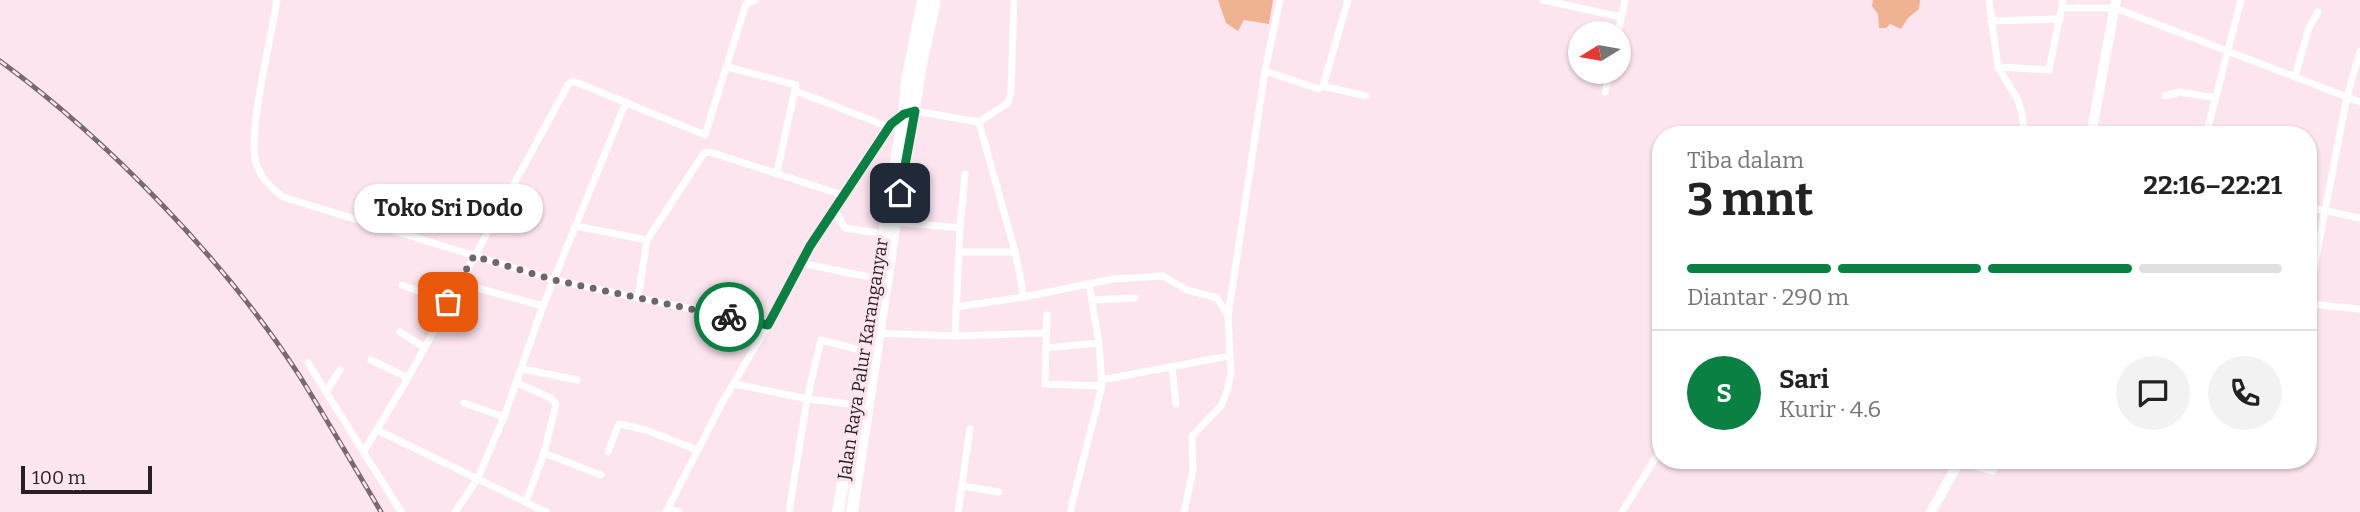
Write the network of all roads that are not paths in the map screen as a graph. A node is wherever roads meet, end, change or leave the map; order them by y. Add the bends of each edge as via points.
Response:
1 (278, 0) edge
2 (755, 0) edge
3 (923, 0) edge
4 (934, 0) edge
5 (1014, 0) edge
6 (1280, 0) edge
7 (1348, 0) edge
8 (1543, 0) edge
9 (1625, 0) edge
10 (1989, 0) edge
11 (2241, 0) edge
12 (2062, 4) edge
13 (2116, 4) edge
14 (2318, 12) dead end
15 (1621, 17) junction
16 (2060, 19) junction
17 (1991, 20) junction
18 (1620, 21) edge
19 (2229, 50) junction
20 (2360, 51) edge
21 (728, 67) junction
22 (1998, 67) junction
23 (1265, 71) junction
24 (2295, 76) junction
25 (1607, 84) edge
26 (1323, 86) junction
27 (796, 91) junction
28 (1605, 92) dead end
29 (1366, 96) dead end
30 (2165, 96) dead end
31 (2347, 97) junction
32 (2216, 98) junction
33 (2360, 102) edge
34 (626, 103) junction
35 (909, 113) junction
36 (979, 122) junction
37 (2024, 126) edge
38 (2093, 126) edge
39 (2208, 126) edge
40 (889, 127) junction
41 (777, 172) junction
42 (965, 174) dead end
43 (843, 195) junction
44 (834, 209) junction
45 (2317, 209) edge
46 (2325, 210) junction
47 (2360, 218) edge
48 (890, 221) junction
49 (576, 226) junction
50 (960, 228) junction
51 (888, 235) junction
52 (647, 240) junction
53 (1015, 252) junction
54 (959, 253) junction
55 (2317, 253) edge
56 (474, 256) junction
57 (800, 263) junction
58 (882, 279) junction
59 (554, 280) junction
60 (459, 283) junction
61 (1089, 284) junction
62 (402, 285) dead end
63 (1024, 297) junction
64 (639, 298) junction
65 (1135, 298) dead end
66 (1092, 300) junction
67 (448, 302) junction
68 (2317, 303) edge
69 (543, 306) junction
70 (956, 307) junction
71 (2360, 309) edge
72 (1047, 315) dead end
73 (1228, 316) junction
74 (768, 325) junction
75 (400, 332) dead end
76 (874, 332) junction
77 (1046, 333) junction
78 (955, 336) junction
79 (1098, 343) junction
80 (425, 348) junction
81 (1046, 348) junction
82 (870, 353) junction
83 (1229, 356) junction
84 (371, 360) dead end
85 (308, 363) dead end
86 (1172, 368) junction
87 (523, 369) junction
88 (340, 370) dead end
89 (408, 379) junction
90 (577, 380) dead end
91 (517, 383) junction
92 (1101, 383) junction
93 (735, 384) junction
94 (326, 392) junction
95 (807, 399) junction
96 (464, 403) dead end
97 (1176, 404) dead end
98 (862, 406) junction
99 (504, 417) junction
100 (970, 429) dead end
101 (377, 430) junction
102 (697, 450) junction
103 (364, 451) junction
104 (608, 452) dead end
105 (544, 453) junction
106 (1652, 464) edge
107 (1955, 469) edge
108 (1986, 469) edge
109 (1993, 471) dead end
110 (601, 475) dead end
111 (478, 478) junction
112 (961, 486) junction
113 (999, 492) dead end
114 (526, 502) junction
115 (667, 510) edge
116 (401, 512) edge
117 (454, 512) edge
118 (546, 512) edge
119 (679, 512) edge
120 (789, 512) edge
121 (838, 512) edge
122 (852, 512) edge
123 (958, 512) edge
124 (1070, 512) edge
125 (1184, 512) edge
126 (1622, 512) edge
127 (1931, 512) edge

1 - 56 street via 254,144 265,180 283,197
2 - 21 street via 746,4
3 - 35 main road, Jalan Raya Palur Karanganyar via 907,81
4 - 35 main road, Jalan Raya Palur Karanganyar
5 - 36 street via 1009,99
6 - 23 street
7 - 26 street
8 - 15 street
9 - 15 street
10 - 17 street
11 - 19 street
12 - 13 street
12 - 16 street
13 - 19 street
13 - 38 street
14 - 24 street
15 - 18 street
16 - 17 street
16 - 22 street via 2049,70
17 - 22 street
19 - 24 street
19 - 32 street
20 - 31 street
21 - 27 street via 795,84
21 - 34 street via 705,135
22 - 37 street via 2018,100
23 - 26 street via 1317,89
23 - 73 street
24 - 31 street
25 - 28 street
26 - 29 street
27 - 40 street
27 - 41 street
30 - 32 street via 2180,92
31 - 33 street
31 - 46 street
32 - 39 street
34 - 49 street
34 - 56 street via 573,81 568,85
35 - 36 street
35 - 40 street
35 - 48 main road, Jalan Raya Palur Karanganyar
36 - 53 street
40 - 43 street
41 - 43 street
41 - 52 street via 704,153
42 - 50 street
43 - 44 street
44 - 51 street via 845,228
44 - 57 street
45 - 46 street
46 - 47 street
46 - 55 street
48 - 50 street
48 - 51 main road, Jalan Raya Palur Karanganyar
49 - 52 street
49 - 59 street
50 - 54 street
51 - 58 main road, Jalan Raya Palur Karanganyar
52 - 64 street
53 - 54 street
53 - 63 street
54 - 70 street
56 - 59 street
56 - 60 street
57 - 58 street
57 - 74 street
58 - 76 main road, Jalan Raya Palur Karanganyar
59 - 64 street
59 - 69 street
60 - 67 street
60 - 69 street
61 - 63 street
61 - 66 street
61 - 73 street via 1166,276 1187,290 1217,298
62 - 67 street
63 - 70 street
64 - 74 street
65 - 66 street
66 - 79 street
67 - 80 street
68 - 71 street
69 - 87 street
70 - 78 street
72 - 77 street
73 - 83 street
74 - 93 street
75 - 80 street
76 - 78 street
76 - 82 main road, Jalan Raya Palur Karanganyar
77 - 78 street
77 - 81 street
79 - 81 street
79 - 92 street
80 - 89 street
81 - 92 street via 1045,384
82 - 95 street via 821,340
82 - 98 main road, Jalan Raya Palur Karanganyar
83 - 86 street
83 - 125 street via 1231,373 1223,401 1192,436 1193,470
84 - 89 street
85 - 94 street
86 - 92 street
86 - 97 street
87 - 90 street
87 - 91 street
88 - 94 street
89 - 101 street
91 - 99 street
91 - 105 street via 555,401
92 - 124 street
93 - 95 street
93 - 102 street
94 - 103 street
95 - 98 street
95 - 120 street
96 - 99 street
98 - 121 main road, Jalan Raya Palur Karanganyar
98 - 122 main road, Jalan Raya Palur Karanganyar
99 - 111 street
100 - 112 street
101 - 103 street
101 - 111 street
102 - 104 street via 646,429 619,424
102 - 115 street
103 - 116 street
105 - 110 street
105 - 114 street
106 - 126 street
107 - 127 street
108 - 109 street
111 - 114 street
111 - 117 street
112 - 113 street
112 - 123 street
114 - 118 street
115 - 119 street

